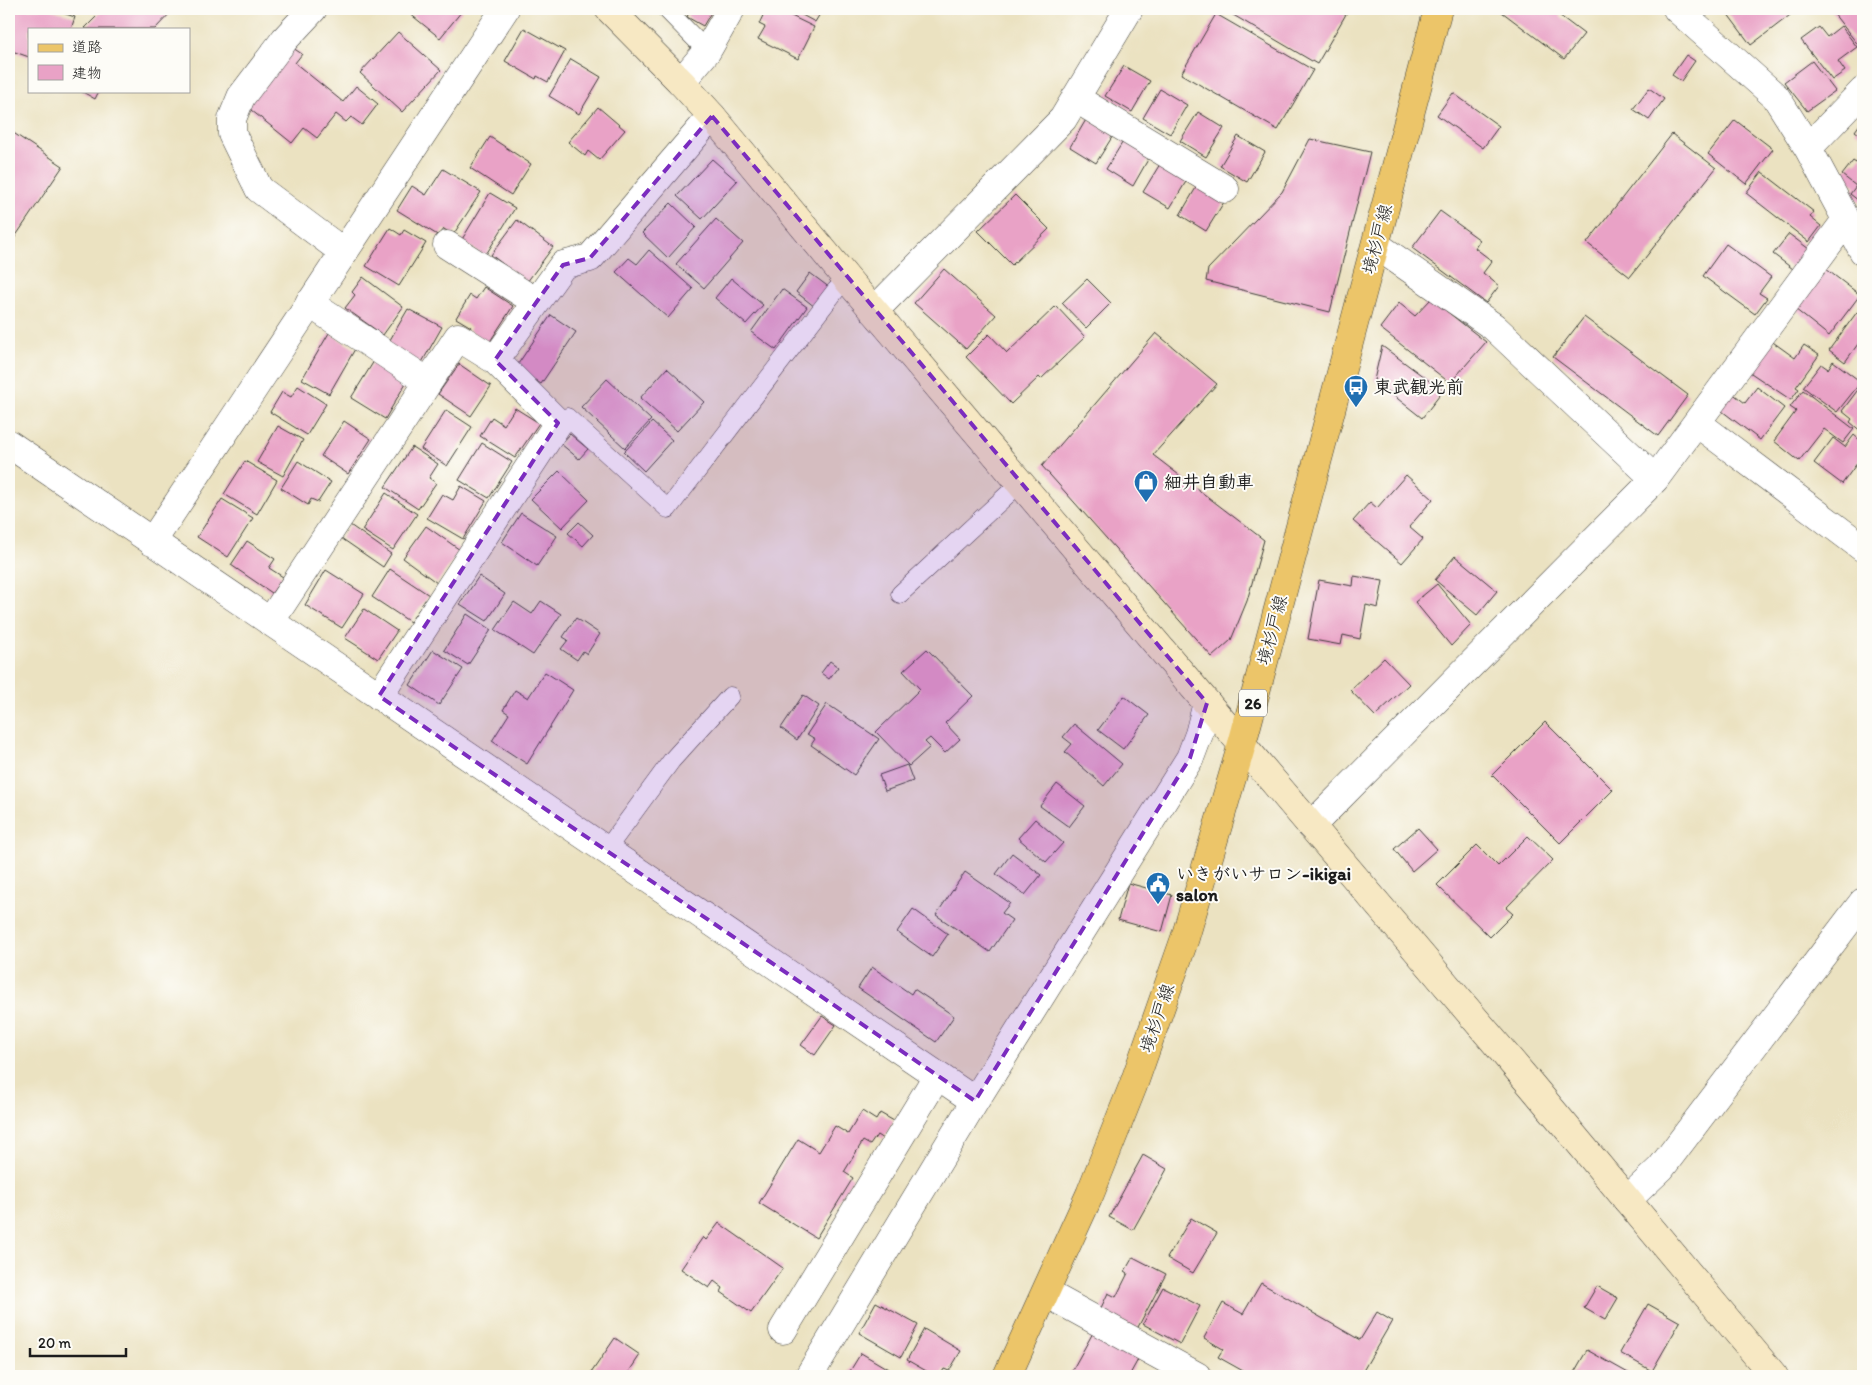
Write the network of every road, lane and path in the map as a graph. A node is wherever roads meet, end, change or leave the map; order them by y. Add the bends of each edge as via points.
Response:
1 (313, 9) edge
2 (505, 9) edge
3 (609, 9) edge
4 (666, 9) edge
5 (731, 9) edge
6 (1128, 9) edge
7 (1438, 9) edge
8 (1677, 9) edge
9 (706, 51) junction
10 (681, 82) junction
11 (1863, 91) edge
12 (1075, 98) junction
13 (712, 116) junction
14 (1808, 148) junction
15 (1225, 189) dead end
16 (1846, 220) junction
17 (447, 245) dead end
18 (1376, 245) junction
19 (1863, 251) edge
20 (342, 252) junction
21 (847, 279) junction
22 (536, 302) junction
23 (309, 303) junction
24 (874, 311) junction
25 (495, 360) junction
26 (428, 382) junction
27 (558, 423) junction
28 (1697, 423) junction
29 (9, 444) edge
30 (1655, 479) junction
31 (1020, 483) junction
32 (152, 542) junction
33 (1863, 548) edge
34 (900, 594) dead end
35 (270, 622) junction
36 (379, 696) junction
37 (730, 696) dead end
38 (1207, 703) junction
39 (1242, 744) junction
40 (1311, 826) junction
41 (606, 850) junction
42 (1863, 902) edge
43 (937, 1076) junction
44 (975, 1101) junction
45 (1627, 1200) junction
46 (1046, 1293) junction
47 (784, 1330) dead end
48 (809, 1376) edge
49 (1007, 1376) edge
50 (1197, 1376) edge
51 (1774, 1376) edge

1 - 20 street via 285,39 241,97 232,119 232,134 259,190
2 - 20 street
3 - 10 street
4 - 9 lane
5 - 9 street
6 - 12 street
7 - 18 main road, 境杉戸線 / 26
8 - 14 street via 1776,97
9 - 10 street
10 - 13 street
11 - 14 street
12 - 15 street
12 - 24 street via 1063,119
13 - 21 street
13 - 22 street via 590,258 563,264
14 - 16 street
16 - 19 street
16 - 28 street
17 - 22 street
18 - 30 street via 1494,326
18 - 39 main road, 境杉戸線 / 26
20 - 23 street
21 - 24 street
21 - 27 lane via 668,509 567,417
22 - 25 street
23 - 26 street
23 - 32 street
24 - 31 street
25 - 26 street via 458,337
25 - 27 street
26 - 35 street
27 - 36 street
28 - 30 street
28 - 33 street
29 - 32 street
30 - 40 street
31 - 34 lane
31 - 38 street
32 - 35 street
35 - 36 street
36 - 41 street
37 - 41 lane via 672,760
38 - 39 street
38 - 44 street via 1190,758
39 - 40 street
39 - 46 main road, 境杉戸線 / 26 via 1185,938 1139,1068 1090,1194
40 - 45 street
41 - 43 street
42 - 45 street via 1661,1168
43 - 44 street
43 - 47 street
44 - 48 street
45 - 51 street
46 - 49 main road, 境杉戸線 / 26
46 - 50 street

